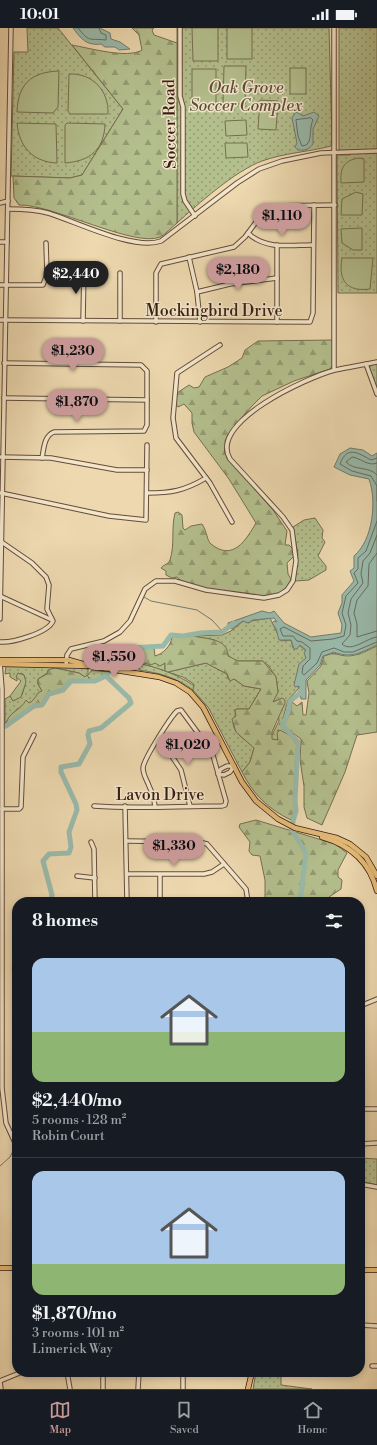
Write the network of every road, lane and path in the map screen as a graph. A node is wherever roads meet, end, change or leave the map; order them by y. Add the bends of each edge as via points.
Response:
1 (11, 28) edge
2 (180, 28) edge
3 (334, 28) edge
4 (377, 151) edge
5 (335, 153) junction
6 (8, 201) junction
7 (0, 203) edge
8 (314, 205) junction
9 (335, 206) junction
10 (8, 209) junction
11 (195, 216) junction
12 (248, 233) junction
13 (0, 242) edge
14 (7, 242) junction
15 (46, 243) dead end
16 (277, 245) junction
17 (313, 245) junction
18 (189, 257) junction
19 (84, 268) dead end
20 (120, 273) dead end
21 (277, 278) junction
22 (0, 285) edge
23 (6, 285) junction
24 (197, 292) junction
25 (0, 320) edge
26 (5, 320) junction
27 (83, 321) junction
28 (120, 321) junction
29 (156, 322) junction
30 (200, 322) junction
31 (276, 322) junction
32 (220, 346) dead end
33 (377, 362) edge
34 (4, 363) junction
35 (366, 364) junction
36 (334, 370) junction
37 (377, 394) edge
38 (4, 398) junction
39 (147, 400) junction
40 (148, 445) dead end
41 (1, 457) edge
42 (42, 458) junction
43 (147, 470) junction
44 (206, 478) junction
45 (147, 492) junction
46 (2, 493) junction
47 (232, 522) dead end
48 (0, 541) edge
49 (0, 596) edge
50 (0, 600) edge
51 (46, 609) junction
52 (41, 615) junction
53 (0, 620) edge
54 (52, 620) junction
55 (0, 642) edge
56 (0, 662) edge
57 (66, 662) junction
58 (1, 683) edge
59 (1, 716) edge
60 (34, 735) dead end
61 (159, 738) junction
62 (1, 756) edge
63 (234, 766) junction
64 (218, 774) junction
65 (94, 806) dead end
66 (126, 806) junction
67 (155, 806) junction
68 (190, 806) junction
69 (1, 810) edge
70 (127, 841) junction
71 (91, 842) dead end
72 (224, 864) junction
73 (374, 869) edge
74 (127, 874) junction
75 (160, 874) junction
76 (77, 876) dead end
77 (377, 876) edge
78 (95, 878) junction
79 (377, 891) edge
80 (1, 894) edge
81 (95, 897) edge
82 (127, 897) edge
83 (160, 897) edge
84 (247, 897) edge
85 (1, 983) edge
86 (377, 999) edge
87 (365, 1004) edge
88 (1, 1088) edge
89 (365, 1109) edge
90 (377, 1109) edge
91 (12, 1136) edge
92 (377, 1143) edge
93 (365, 1144) edge
94 (365, 1185) edge
95 (377, 1187) edge
96 (0, 1268) edge
97 (12, 1268) edge
98 (365, 1270) edge
99 (377, 1270) edge
100 (365, 1325) edge
101 (377, 1326) edge
102 (12, 1377) edge
103 (68, 1377) edge
104 (103, 1377) edge
105 (139, 1377) edge
106 (183, 1377) edge
107 (251, 1377) edge
108 (0, 1382) edge
109 (1, 1389) edge
110 (70, 1389) edge
111 (103, 1389) edge
112 (138, 1389) edge
113 (183, 1389) edge
114 (248, 1389) edge

1 - 6 street
2 - 11 street, Soccer Road via 183,194
3 - 5 street
4 - 5 street
5 - 9 street
5 - 11 street via 321,153 282,161 259,169
6 - 7 street
6 - 10 street
8 - 9 street
8 - 12 street via 268,206
8 - 17 street, Mockingbird Drive
9 - 36 street
10 - 11 street via 40,211 106,234 147,244 161,241
10 - 14 street
12 - 16 street via 258,241
12 - 18 street via 230,249
13 - 14 street
14 - 23 street
15 - 23 street via 44,283 36,286
16 - 17 street
16 - 21 street
17 - 31 street, Mockingbird Drive via 311,320
18 - 24 street
18 - 29 street via 165,262 158,268
19 - 27 street
20 - 28 street
21 - 24 street via 230,284
21 - 31 street
22 - 23 street
23 - 26 street
24 - 30 street
25 - 26 street, Mockingbird Drive
26 - 27 street, Mockingbird Drive
26 - 34 street
27 - 28 street, Mockingbird Drive
28 - 29 street, Mockingbird Drive
29 - 30 street, Mockingbird Drive
30 - 31 street, Mockingbird Drive
32 - 44 street via 182,368 176,377 174,431 182,447
33 - 35 street
34 - 38 street
34 - 39 street via 140,365 146,368 148,374
35 - 36 street
35 - 37 street
36 - 57 street via 271,398 245,419 226,443 230,459 292,530 296,561 293,581 287,590 279,595 264,598 206,590 175,581 156,581 145,589 132,617 120,632 104,641 71,649
38 - 39 street
38 - 41 street
39 - 42 street via 147,425 144,431 54,432 46,440
40 - 43 street
41 - 42 street
41 - 46 street
42 - 43 street via 116,470
43 - 45 street
44 - 45 street via 185,490
44 - 47 street
45 - 46 street via 146,520 109,516
46 - 48 street
48 - 49 street
48 - 51 street via 32,563 46,577 49,585
49 - 50 street
49 - 52 street
50 - 53 street
51 - 52 street
51 - 54 street
52 - 54 street
54 - 55 street via 50,627 19,641
56 - 57 main road
56 - 58 street
57 - 63 main road via 171,681 193,696 205,711
58 - 59 street
59 - 62 street
60 - 69 street via 24,757 21,807
61 - 64 street via 172,715 179,710 186,715 212,752
61 - 67 street via 146,758 143,768
61 - 68 street via 181,770
62 - 69 street
63 - 64 street via 221,769
63 - 73 main road via 252,796 267,810 288,824 340,844
64 - 68 street, Lavon Drive via 226,804
65 - 66 street, Lavon Drive
66 - 67 street, Lavon Drive
66 - 70 street
67 - 68 street, Lavon Drive
69 - 80 street
70 - 72 street via 205,843
70 - 74 street
71 - 78 street via 94,849
72 - 75 street via 204,874
72 - 84 street via 246,889
73 - 77 main road
73 - 79 main road
74 - 75 street
74 - 82 street
75 - 83 street
76 - 78 street
78 - 81 street
80 - 85 street
85 - 88 street
86 - 87 street
88 - 91 street via 6,1123
89 - 90 street
92 - 93 street
94 - 95 street
96 - 97 main road
98 - 99 main road
100 - 101 street
102 - 108 street
103 - 110 street
104 - 111 street
105 - 112 street
106 - 113 street
107 - 114 main road
108 - 109 street

